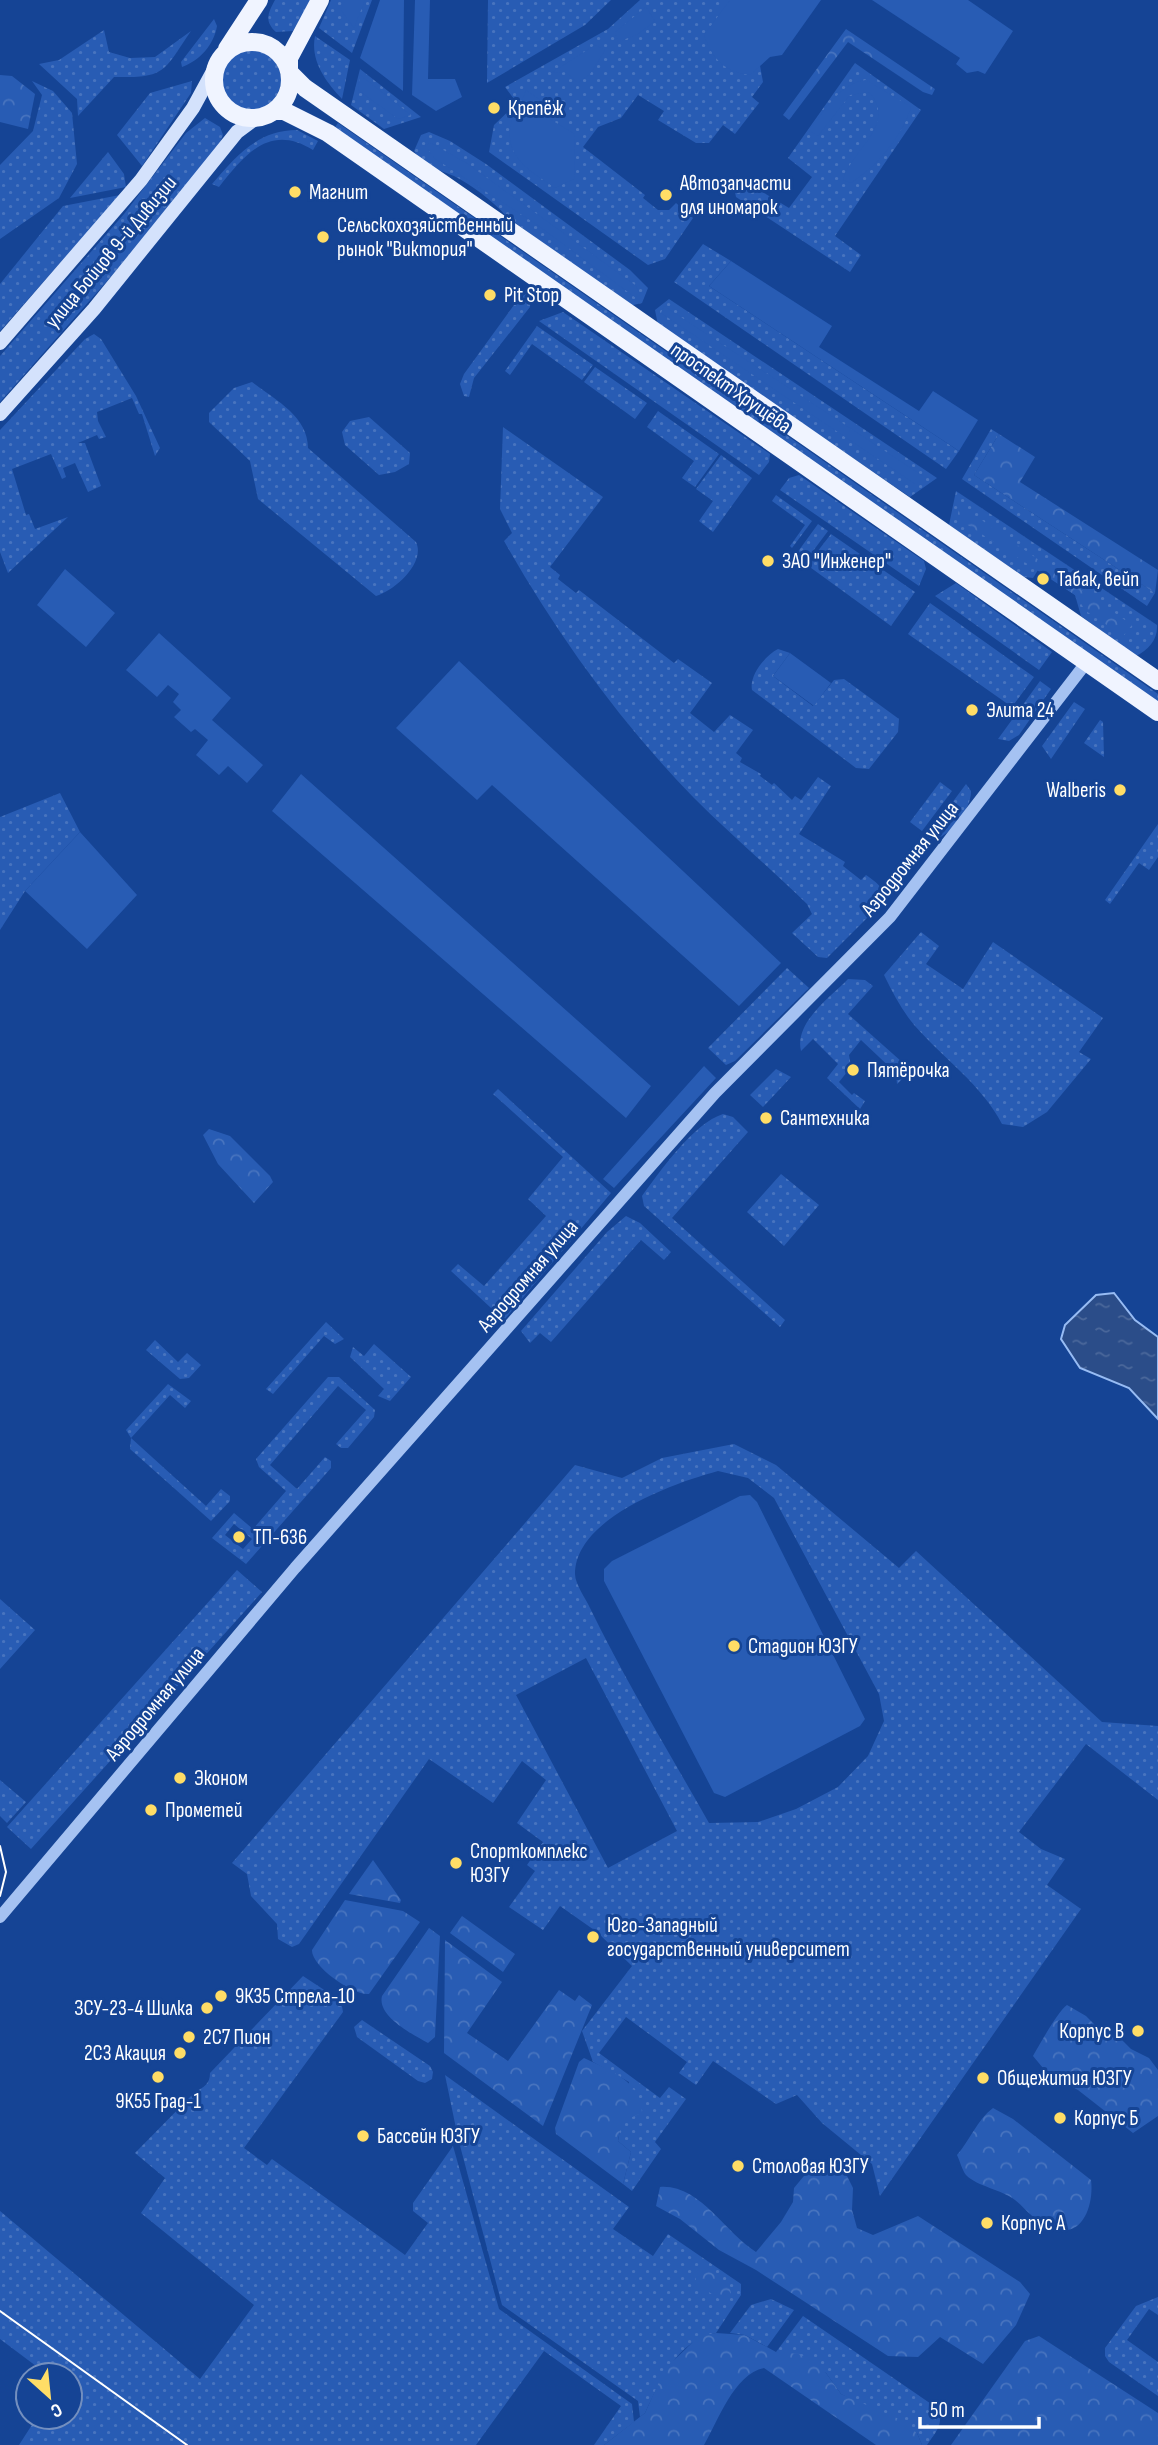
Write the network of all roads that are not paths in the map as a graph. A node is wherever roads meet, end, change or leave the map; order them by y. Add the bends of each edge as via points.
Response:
1 (258, 0) edge
2 (320, 0) edge
3 (221, 57) junction
4 (289, 72) junction
5 (274, 111) junction
6 (256, 118) junction
7 (0, 343) edge
8 (0, 414) edge
9 (1086, 663) junction
10 (1158, 681) edge
11 (1158, 712) edge
12 (0, 1917) edge

1 - 3 main road, улица Бойцов 9-й Дивизии
2 - 4 main road via 289,58
3 - 4 main road via 244,43 265,44 279,54
3 - 6 main road via 214,75 218,98 236,115
3 - 7 main road, улица Бойцов 9-й Дивизии via 193,108 141,180
4 - 5 main road via 287,93
4 - 10 main road, проспект Хрущёва
5 - 6 main road
5 - 9 main road, проспект Хрущёва via 284,111 328,133
6 - 8 main road, улица Бойцов 9-й Дивизии via 237,132 111,288
9 - 11 main road, проспект Хрущёва
9 - 12 street, Аэродромная улица via 890,917 715,1093 296,1568

